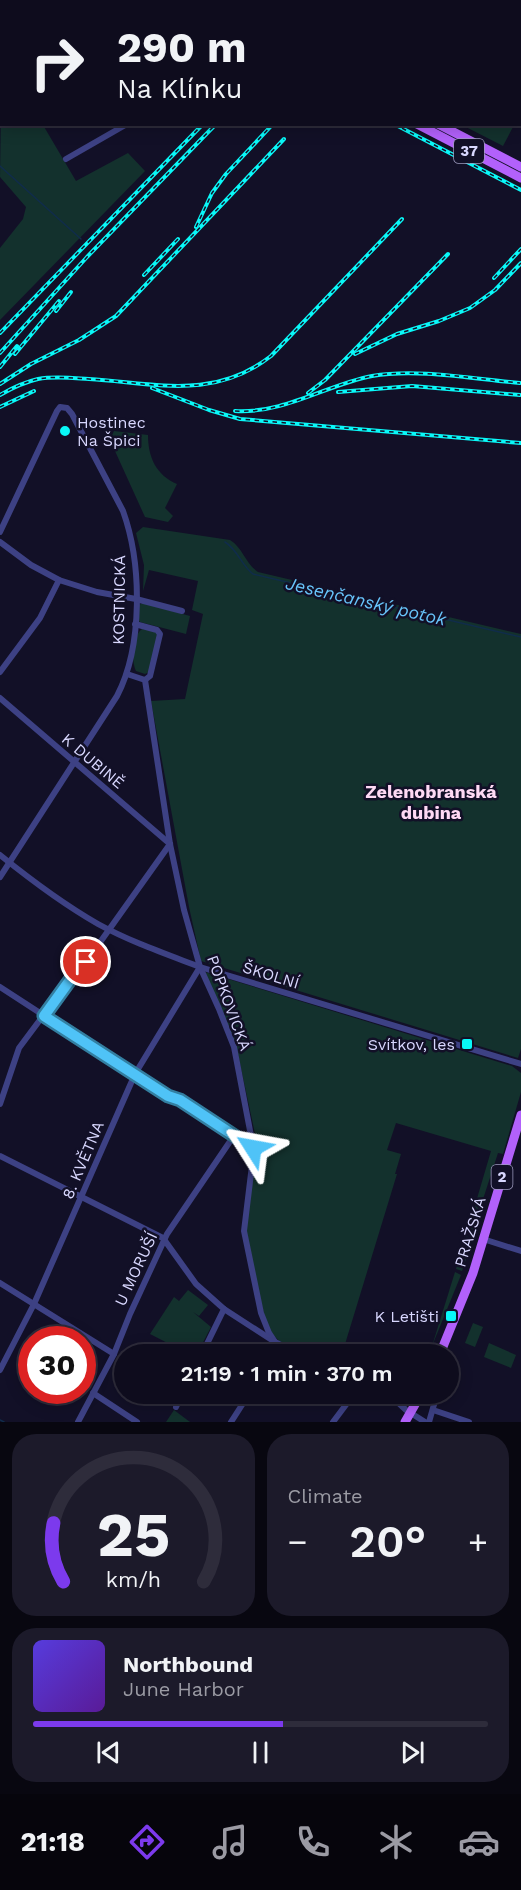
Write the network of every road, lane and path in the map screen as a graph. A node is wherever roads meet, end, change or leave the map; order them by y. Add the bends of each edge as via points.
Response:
1 (124, 126) edge
2 (421, 126) edge
3 (442, 126) edge
4 (66, 159) dead end
5 (521, 167) edge
6 (521, 178) edge
7 (0, 532) edge
8 (0, 542) edge
9 (59, 580) junction
10 (136, 599) junction
11 (182, 611) dead end
12 (135, 624) junction
13 (0, 672) edge
14 (127, 674) junction
15 (144, 680) junction
16 (0, 698) edge
17 (75, 763) junction
18 (170, 844) junction
19 (0, 855) edge
20 (9, 862) junction
21 (0, 877) edge
22 (109, 929) junction
23 (200, 967) junction
24 (0, 987) edge
25 (44, 1016) junction
26 (521, 1064) edge
27 (135, 1074) junction
28 (0, 1104) edge
29 (521, 1115) edge
30 (251, 1134) junction
31 (232, 1135) junction
32 (240, 1138) junction
33 (253, 1148) junction
34 (0, 1156) edge
35 (82, 1197) junction
36 (165, 1239) junction
37 (483, 1239) junction
38 (521, 1251) edge
39 (0, 1283) edge
40 (34, 1304) junction
41 (224, 1309) junction
42 (275, 1342) junction
43 (118, 1344) edge
44 (207, 1344) edge
45 (279, 1344) edge
46 (445, 1344) edge
47 (114, 1354) joint
48 (0, 1370) edge
49 (96, 1387) edge
50 (96, 1395) edge
51 (87, 1404) edge
52 (177, 1404) edge
53 (243, 1404) edge
54 (346, 1404) edge
55 (400, 1404) edge
56 (415, 1404) edge
57 (434, 1404) edge
58 (176, 1407) dead end
59 (433, 1410) junction
60 (410, 1413) junction
61 (78, 1422) edge
62 (138, 1422) edge
63 (231, 1422) edge
64 (333, 1422) edge
65 (405, 1422) edge
66 (425, 1422) edge
67 (429, 1422) edge
68 (469, 1422) edge

1 - 4 street
2 - 6 main road, 37
3 - 5 main road, 37
7 - 10 street, KOSTNICKÁ via 62,406 69,410 123,511 136,567
8 - 9 street
9 - 10 street
9 - 13 street via 40,618
10 - 11 street
10 - 12 street, KOSTNICKÁ
12 - 14 street, KOSTNICKÁ
12 - 15 street via 160,634 150,676
14 - 15 street
14 - 17 street, KOSTNICKÁ
15 - 18 street, POPKOVICKÁ
16 - 17 street, K DUBINĚ
17 - 18 street, K DUBINĚ
17 - 20 street, KOSTNICKÁ
18 - 22 street
18 - 23 street, POPKOVICKÁ
19 - 20 street, ŠKOLNÍ
20 - 21 street, KOSTNICKÁ
20 - 22 street, ŠKOLNÍ
22 - 23 street, ŠKOLNÍ
22 - 25 street
23 - 26 street, ŠKOLNÍ
23 - 27 street, 8. KVĚTNA
23 - 30 street, POPKOVICKÁ via 234,1047
24 - 25 street
25 - 27 street
25 - 28 street via 19,1048
27 - 31 street
27 - 35 street, 8. KVĚTNA
29 - 37 main road, PRAŽSKÁ / 2
30 - 32 street
30 - 33 street, POPKOVICKÁ
31 - 32 street
31 - 36 street, U MORUŠÍ
32 - 33 street
33 - 42 street, POPKOVICKÁ via 244,1235 261,1312
34 - 35 street
35 - 36 street
35 - 40 street, 8. KVĚTNA
36 - 41 street via 196,1284
36 - 43 street, U MORUŠÍ
37 - 38 street
37 - 46 main road, PRAŽSKÁ / 2
39 - 40 street
40 - 47 street
40 - 48 street, 8. KVĚTNA
41 - 42 street
41 - 44 street
42 - 45 street
47 - 49 street, U MORUŠÍ
50 - 62 street
51 - 61 street, U MORUŠÍ
52 - 58 street
53 - 63 street
54 - 64 street
55 - 60 street
56 - 60 main road
57 - 59 street
59 - 67 street
59 - 68 street
60 - 65 main road
60 - 66 street

